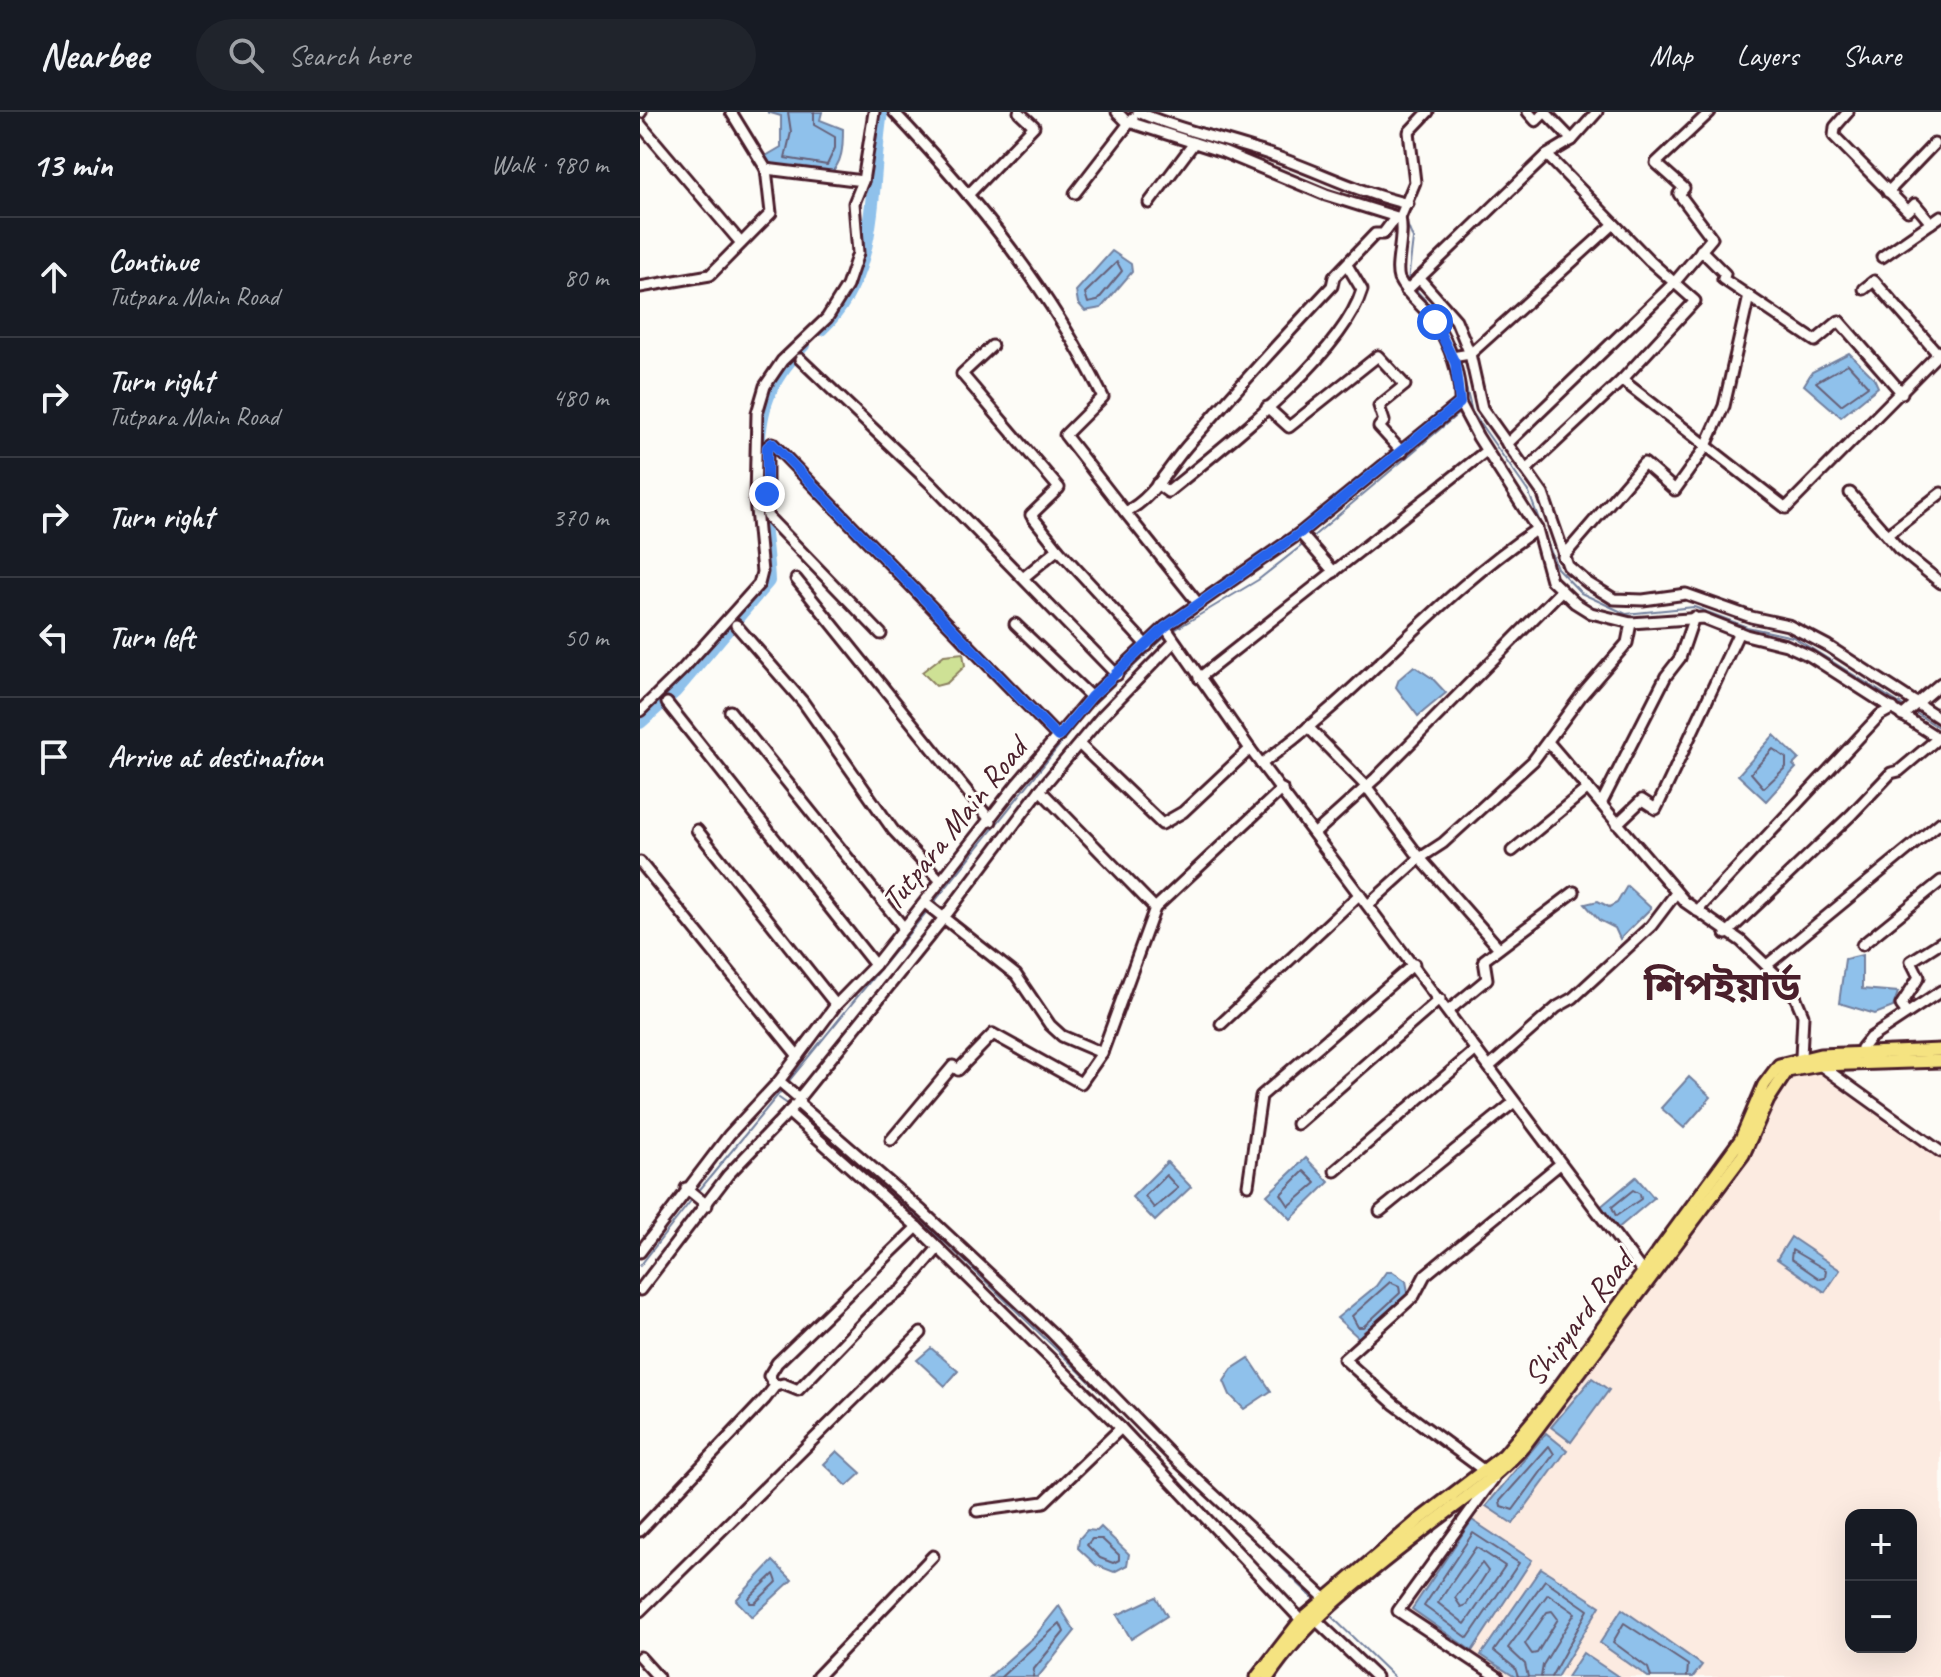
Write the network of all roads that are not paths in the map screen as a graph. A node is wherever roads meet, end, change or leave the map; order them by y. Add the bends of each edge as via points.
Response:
1 (731, 112) edge
2 (874, 112) edge
3 (894, 112) edge
4 (1019, 112) edge
5 (1117, 112) edge
6 (1428, 112) edge
7 (1528, 112) edge
8 (1597, 112) edge
9 (1710, 112) edge
10 (1848, 112) edge
11 (1134, 116) edge
12 (640, 124) edge
13 (1572, 140) junction
14 (1194, 143) junction
15 (1934, 144) dead end
16 (1547, 155) junction
17 (766, 169) junction
18 (863, 181) junction
19 (1888, 192) junction
20 (1075, 193) dead end
21 (968, 195) junction
22 (1149, 203) dead end
23 (1408, 205) junction
24 (1941, 216) edge
25 (1398, 218) junction
26 (1931, 223) junction
27 (1614, 224) junction
28 (741, 243) junction
29 (1701, 250) junction
30 (1882, 257) dead end
31 (1347, 265) junction
32 (1418, 279) junction
33 (1674, 283) junction
34 (640, 287) edge
35 (1407, 289) junction
36 (1864, 289) dead end
37 (1749, 296) junction
38 (992, 346) dead end
39 (1459, 356) junction
40 (1939, 357) edge
41 (800, 359) dead end
42 (1622, 380) junction
43 (1902, 393) junction
44 (1460, 403) junction
45 (1267, 407) junction
46 (1507, 444) junction
47 (1705, 448) junction
48 (1486, 451) junction
49 (1402, 452) junction
50 (1526, 470) junction
51 (1157, 484) junction
52 (1850, 493) dead end
53 (1941, 493) edge
54 (1125, 512) junction
55 (1537, 529) junction
56 (1887, 535) junction
57 (1305, 539) junction
58 (1058, 549) junction
59 (1563, 557) junction
60 (1334, 572) junction
61 (1023, 578) junction
62 (796, 579) dead end
63 (1941, 583) edge
64 (1560, 592) junction
65 (1197, 602) junction
66 (1694, 617) junction
67 (1631, 623) junction
68 (1015, 624) dead end
69 (736, 625) dead end
70 (1165, 627) junction
71 (1739, 632) junction
72 (881, 634) dead end
73 (1174, 642) junction
74 (1147, 646) junction
75 (1117, 675) junction
76 (1199, 678) junction
77 (1941, 683) edge
78 (1091, 697) junction
79 (667, 703) dead end
80 (1893, 708) junction
81 (1908, 709) junction
82 (640, 710) edge
83 (730, 711) dead end
84 (1941, 719) edge
85 (1308, 727) junction
86 (1058, 737) junction
87 (1939, 740) edge
88 (1548, 742) junction
89 (1079, 744) junction
90 (1250, 749) junction
91 (1261, 764) junction
92 (1366, 786) junction
93 (1588, 788) junction
94 (1282, 789) junction
95 (1040, 790) junction
96 (1601, 804) junction
97 (991, 821) junction
98 (1941, 822) edge
99 (1617, 824) junction
100 (697, 830) dead end
101 (1314, 834) junction
102 (1512, 851) dead end
103 (1420, 858) junction
104 (640, 862) edge
105 (940, 880) junction
106 (1941, 881) edge
107 (1574, 892) dead end
108 (1676, 893) junction
109 (1360, 894) junction
110 (925, 903) junction
111 (1368, 905) junction
112 (1155, 908) junction
113 (1697, 911) junction
114 (943, 919) junction
115 (904, 928) junction
116 (1726, 934) junction
117 (1941, 942) edge
118 (1862, 945) dead end
119 (1499, 948) junction
120 (1414, 964) junction
121 (875, 965) junction
122 (1767, 965) junction
123 (1941, 991) edge
124 (1440, 999) junction
125 (836, 1005) junction
126 (1448, 1011) junction
127 (1907, 1013) junction
128 (1221, 1024) dead end
129 (1476, 1050) junction
130 (1941, 1050) edge
131 (1102, 1053) junction
132 (1864, 1055) junction
133 (798, 1056) junction
134 (1801, 1057) junction
135 (1941, 1061) edge
136 (1820, 1065) junction
137 (1489, 1067) junction
138 (779, 1081) junction
139 (799, 1099) junction
140 (1513, 1103) junction
141 (788, 1112) junction
142 (1297, 1124) dead end
143 (891, 1140) dead end
144 (1941, 1152) edge
145 (1560, 1164) junction
146 (1335, 1171) dead end
147 (1248, 1185) dead end
148 (686, 1188) junction
149 (707, 1205) junction
150 (1380, 1211) dead end
151 (917, 1227) junction
152 (938, 1248) junction
153 (640, 1252) edge
154 (1647, 1277) junction
155 (640, 1290) edge
156 (921, 1333) dead end
157 (775, 1386) junction
158 (1121, 1428) junction
159 (1489, 1475) junction
160 (977, 1511) dead end
161 (640, 1531) edge
162 (933, 1556) dead end
163 (1329, 1602) junction
164 (640, 1611) edge
165 (1308, 1623) junction
166 (640, 1657) edge
167 (658, 1677) edge
168 (817, 1677) edge
169 (1257, 1677) edge
170 (1268, 1677) edge
171 (1376, 1677) edge
172 (1498, 1677) edge

1 - 17 street
2 - 18 street
3 - 21 street
4 - 21 street via 1034,126
5 - 11 street
6 - 23 street via 1409,132 1415,182
7 - 13 street via 1536,121 1545,112
8 - 13 street
9 - 29 street via 1656,163 1684,188 1679,194 1712,238
10 - 19 street via 1834,136
11 - 14 street
11 - 20 street
11 - 23 street via 1258,150 1363,194
12 - 28 street
13 - 16 street
14 - 22 street
14 - 25 street
15 - 19 street
16 - 27 street
16 - 32 street
17 - 18 street
17 - 28 street via 771,213
18 - 82 street via 854,203 858,253 847,286 827,318 782,361 765,386 757,413 759,584
19 - 26 street via 1908,211 1915,204
21 - 54 street via 1014,249 1103,397 1065,435
23 - 25 street
24 - 26 street
25 - 31 street
25 - 35 street via 1403,245 1397,274
26 - 30 street
27 - 33 street
27 - 39 street
28 - 34 street via 710,275
29 - 33 street
29 - 37 street via 1725,274 1723,279
31 - 45 street via 1362,285 1357,308 1336,341
31 - 51 street
32 - 35 street
32 - 39 street via 1456,320
33 - 42 street via 1695,301
33 - 46 street
35 - 39 street
36 - 40 street via 1874,281
37 - 43 street via 1815,341 1839,321
37 - 47 street via 1724,406
38 - 58 street via 962,374 1059,488 1031,515
39 - 44 street
39 - 46 street via 1482,408
40 - 43 street
41 - 61 street
42 - 47 street
42 - 50 street
43 - 47 street via 1786,508
44 - 48 street
44 - 49 street, Tutpara Main Road
45 - 49 street via 1289,427 1378,356 1405,385 1379,406 1384,421 1379,427
45 - 51 street via 1168,492
46 - 50 street
47 - 59 street via 1675,490 1644,463
48 - 55 street
48 - 60 street
49 - 57 street, Tutpara Main Road
50 - 59 street via 1543,494
51 - 54 street via 1137,507
52 - 56 street
53 - 56 street
54 - 65 street
55 - 64 street via 1544,561
55 - 85 street via 1480,571
56 - 63 street
57 - 60 street
57 - 65 street, Tutpara Main Road
58 - 61 street
58 - 74 street
59 - 81 street via 1588,583 1614,599 1686,594 1788,625 1828,646
60 - 76 street
61 - 75 street
62 - 97 street
64 - 67 street via 1591,613
64 - 92 street
65 - 70 street, Tutpara Main Road
66 - 67 street
66 - 71 street
66 - 96 street via 1680,658
67 - 88 street via 1627,643
68 - 78 street
69 - 105 street via 803,702 893,830
70 - 73 street
70 - 74 street, Tutpara Main Road
71 - 80 street via 1810,656
71 - 99 street via 1656,809 1642,800
72 - 86 street via 767,516 767,447 772,443
73 - 76 street
73 - 89 street
74 - 75 street, Tutpara Main Road
75 - 78 street, Tutpara Main Road
76 - 90 street
77 - 81 street
78 - 86 street, Tutpara Main Road
79 - 121 street
80 - 81 street
80 - 113 street via 1880,715
81 - 84 street
81 - 87 street
83 - 115 street
85 - 91 street
85 - 92 street
86 - 97 street, Tutpara Main Road
87 - 116 street via 1891,773
88 - 93 street
88 - 103 street via 1496,797
89 - 90 street via 1162,824 1183,812
89 - 95 street
90 - 91 street
91 - 94 street
92 - 101 street
92 - 103 street
93 - 96 street
93 - 102 street
94 - 101 street
94 - 112 street
95 - 112 street
95 - 114 street
96 - 99 street
97 - 105 street, Tutpara Main Road
98 - 122 street
99 - 108 street
100 - 125 street
101 - 109 street
103 - 111 street
103 - 119 street
104 - 133 street
105 - 110 street, Tutpara Main Road
106 - 118 street
107 - 119 street
108 - 113 street
108 - 137 street via 1651,926
109 - 111 street
109 - 128 street
110 - 114 street
110 - 115 street, Tutpara Main Road
111 - 120 street
112 - 131 street
113 - 116 street
114 - 131 street via 1016,975 1062,1036
114 - 139 street
115 - 121 street, Tutpara Main Road
116 - 122 street
117 - 127 street via 1911,961 1919,977 1901,1005
119 - 126 street via 1484,960 1487,979
120 - 124 street
120 - 147 street via 1261,1096
121 - 125 street, Tutpara Main Road
122 - 134 street via 1800,1006
123 - 127 street
124 - 126 street
124 - 142 street
125 - 133 street, Tutpara Main Road
126 - 129 street
127 - 132 street via 1864,1044
129 - 137 street
129 - 146 street
130 - 132 main road
131 - 143 street via 1081,1083 993,1034 958,1070 953,1066
132 - 134 main road
133 - 138 street, Tutpara Main Road
134 - 154 main road, Shipyard Road via 1771,1074 1741,1139
135 - 136 main road
136 - 144 street
136 - 154 main road, Shipyard Road via 1787,1071 1743,1155
137 - 140 street
138 - 139 street
138 - 148 street, Tutpara Main Road
139 - 141 street
139 - 163 street via 1052,1333 1170,1454
140 - 145 street
140 - 150 street
141 - 149 street via 737,1164
141 - 151 street
145 - 154 street
145 - 159 street via 1425,1275 1414,1296 1344,1359
148 - 149 street
148 - 153 street, Tutpara Main Road
149 - 155 street
151 - 152 street
151 - 157 street via 777,1363 769,1376
152 - 157 street via 798,1390
152 - 158 street
154 - 159 main road, Shipyard Road via 1524,1446
156 - 164 street
157 - 161 street
158 - 160 street via 1044,1502
158 - 165 street
159 - 163 main road, Shipyard Road
159 - 172 street via 1398,1611
162 - 168 street
163 - 165 main road, Shipyard Road
165 - 169 main road, Shipyard Road
165 - 170 main road, Shipyard Road
165 - 171 street
166 - 167 street

